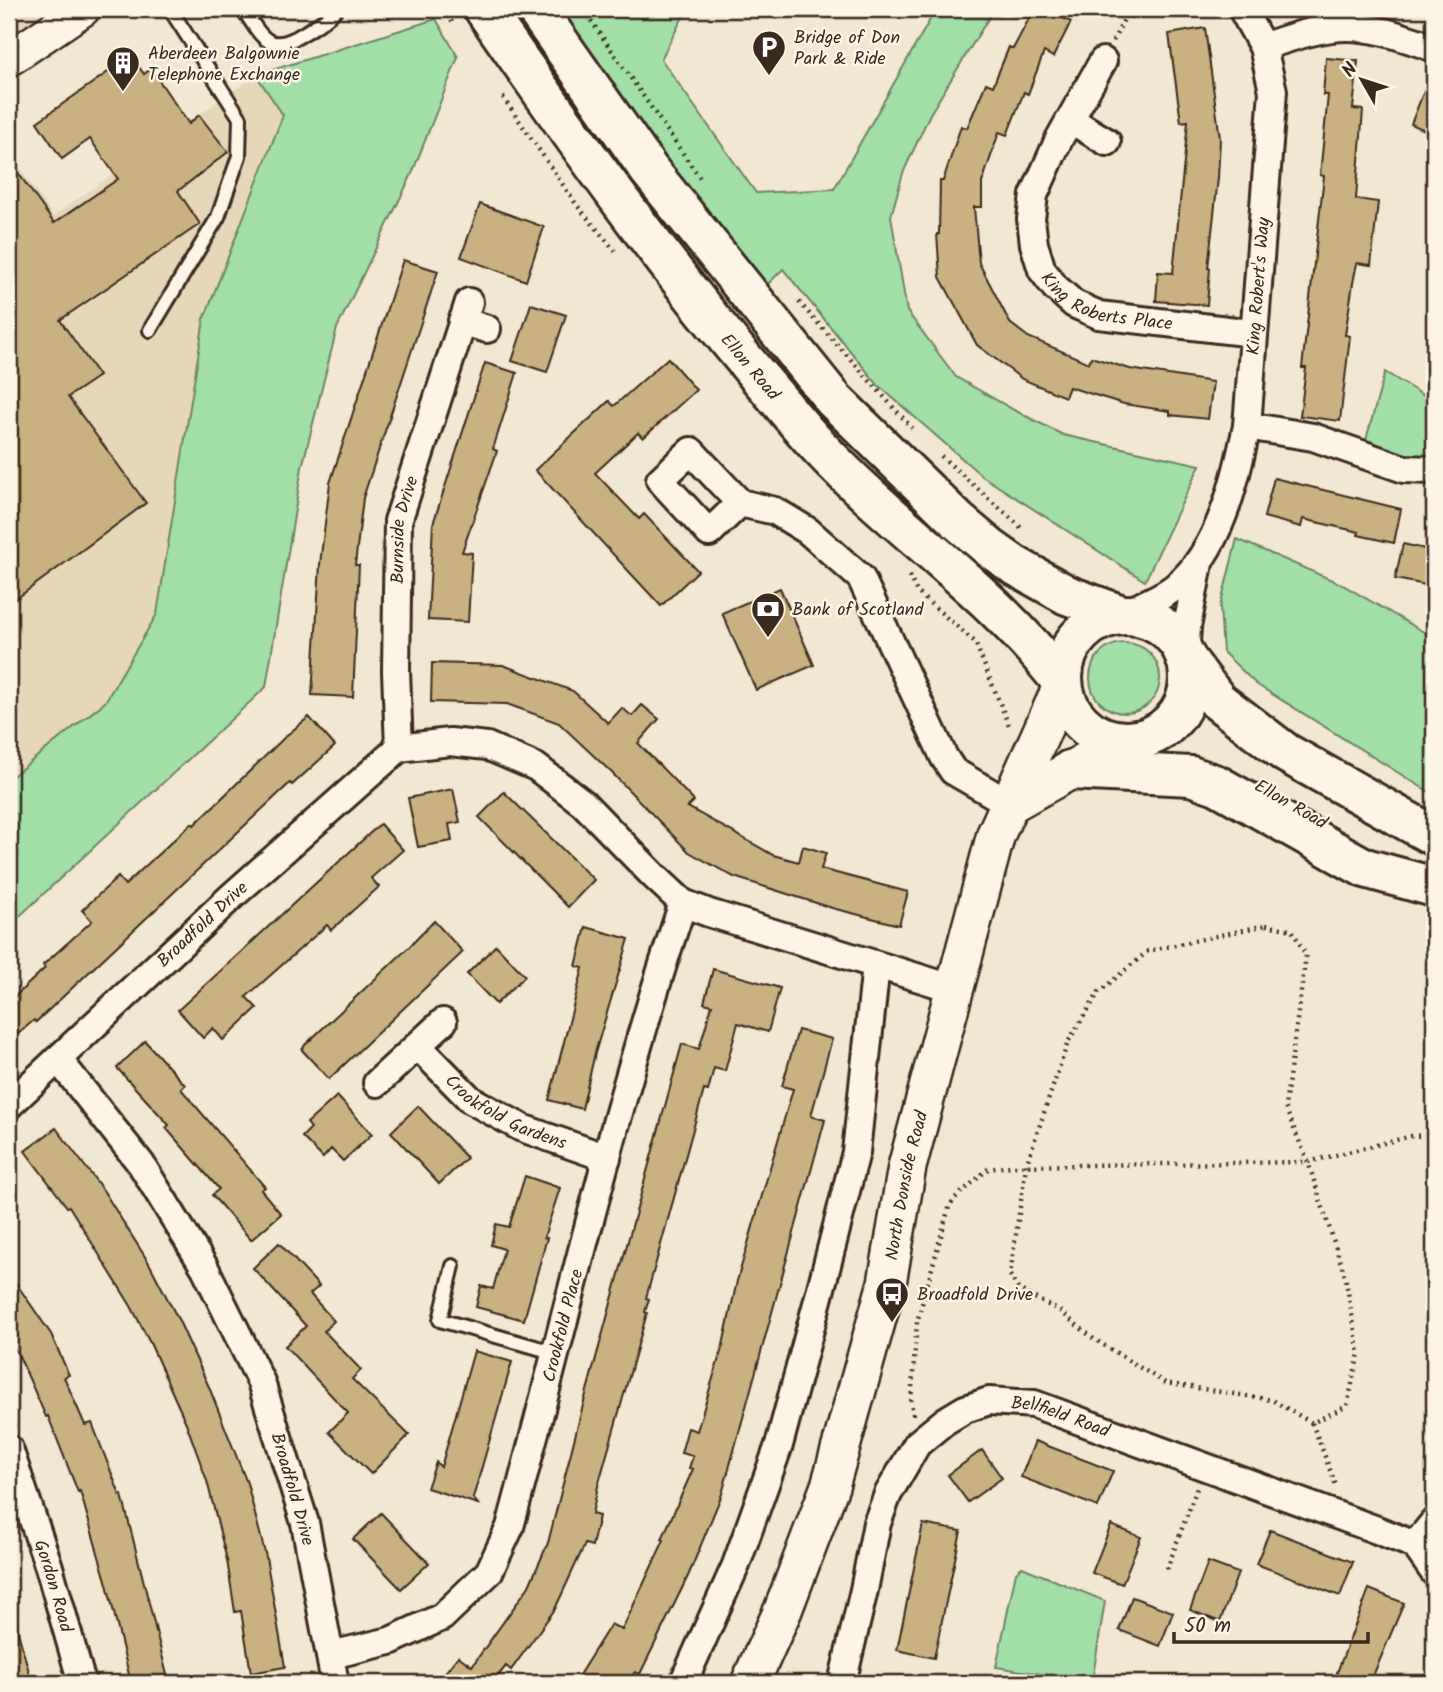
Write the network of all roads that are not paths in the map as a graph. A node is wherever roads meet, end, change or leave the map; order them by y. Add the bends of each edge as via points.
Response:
1 (83, 9) edge
2 (170, 9) edge
3 (243, 9) edge
4 (336, 9) edge
5 (484, 9) edge
6 (536, 9) edge
7 (1242, 9) edge
8 (1263, 47) junction
9 (1434, 48) edge
10 (9, 59) edge
11 (1103, 61) road end
12 (1071, 120) junction
13 (1107, 142) dead end
14 (473, 317) dead end
15 (150, 330) dead end
16 (1253, 333) junction
17 (1247, 426) junction
18 (1434, 474) edge
19 (740, 503) dead end
20 (1199, 561) junction
21 (1122, 615) junction
22 (1185, 657) junction
23 (1063, 684) junction
24 (1143, 739) junction
25 (398, 748) junction
26 (1070, 770) junction
27 (1010, 804) junction
28 (1434, 836) edge
29 (1434, 885) edge
30 (683, 903) junction
31 (876, 965) junction
32 (955, 989) junction
33 (443, 1022) dead end
34 (418, 1046) junction
35 (58, 1059) junction
36 (377, 1083) dead end
37 (9, 1105) edge
38 (607, 1158) junction
39 (453, 1266) dead end
40 (557, 1353) junction
41 (9, 1449) edge
42 (1434, 1522) edge
43 (1415, 1545) junction
44 (1434, 1572) edge
45 (331, 1655) junction
46 (82, 1683) edge
47 (335, 1683) edge
48 (683, 1683) edge
49 (750, 1683) edge
50 (842, 1683) edge

1 - 10 street
2 - 15 lane via 240,118 239,156 218,217
3 - 4 lane via 261,35 279,45 327,19
5 - 23 main road, Ellon Road via 699,305 820,448 1022,634
6 - 21 main road via 649,170 834,400 990,548 1067,595
7 - 8 street, King Robert's Way
8 - 9 street via 1350,27
8 - 16 street, King Robert's Way via 1273,91
11 - 12 street, King Roberts Place
12 - 13 street
12 - 16 street, King Roberts Place via 1034,195 1031,219 1042,270 1055,287 1074,304 1099,315
14 - 25 street, Burnside Drive via 398,521
16 - 17 street, King Robert's Way
17 - 18 street via 1313,437 1405,469
17 - 20 street, King Robert's Way via 1222,516
19 - 27 street via 775,511 808,531 861,578 953,771
20 - 21 street, King Robert's Way via 1174,588
20 - 22 street, King Robert's Way
21 - 22 main road via 1145,618 1165,629
21 - 23 main road via 1098,622 1078,637 1065,659
22 - 24 main road via 1188,688 1182,707 1169,724
22 - 28 main road via 1218,701 1286,753
23 - 24 main road via 1074,715 1090,730 1110,739
23 - 27 main road, North Donside Road
24 - 26 main road
24 - 29 main road, Ellon Road via 1205,755
25 - 30 street via 450,742 487,746 536,767 583,803
25 - 35 street, Broadfold Drive
26 - 27 main road
26 - 29 main road via 1191,776 1217,785 1365,869
27 - 32 main road, North Donside Road via 996,834
30 - 31 street
30 - 38 street, Crookfold Place
31 - 32 street
31 - 48 street via 856,1152 779,1445 736,1565
32 - 49 main road, North Donside Road via 907,1167 887,1283 830,1486
33 - 34 street
34 - 36 street
34 - 38 street, Crookfold Gardens via 471,1100 522,1128
35 - 37 street
35 - 45 street, Broadfold Drive via 141,1164 205,1268 261,1382 305,1523
38 - 40 street, Crookfold Place
39 - 40 lane via 439,1320
40 - 45 street, Crookfold Place via 510,1527 489,1572 442,1617 390,1641
41 - 46 street, Gordon Road
42 - 43 street
43 - 44 street
43 - 50 street, Bellfield Road via 1034,1404 989,1401 944,1421 917,1444 888,1494 877,1523
45 - 47 street, Broadfold Drive

